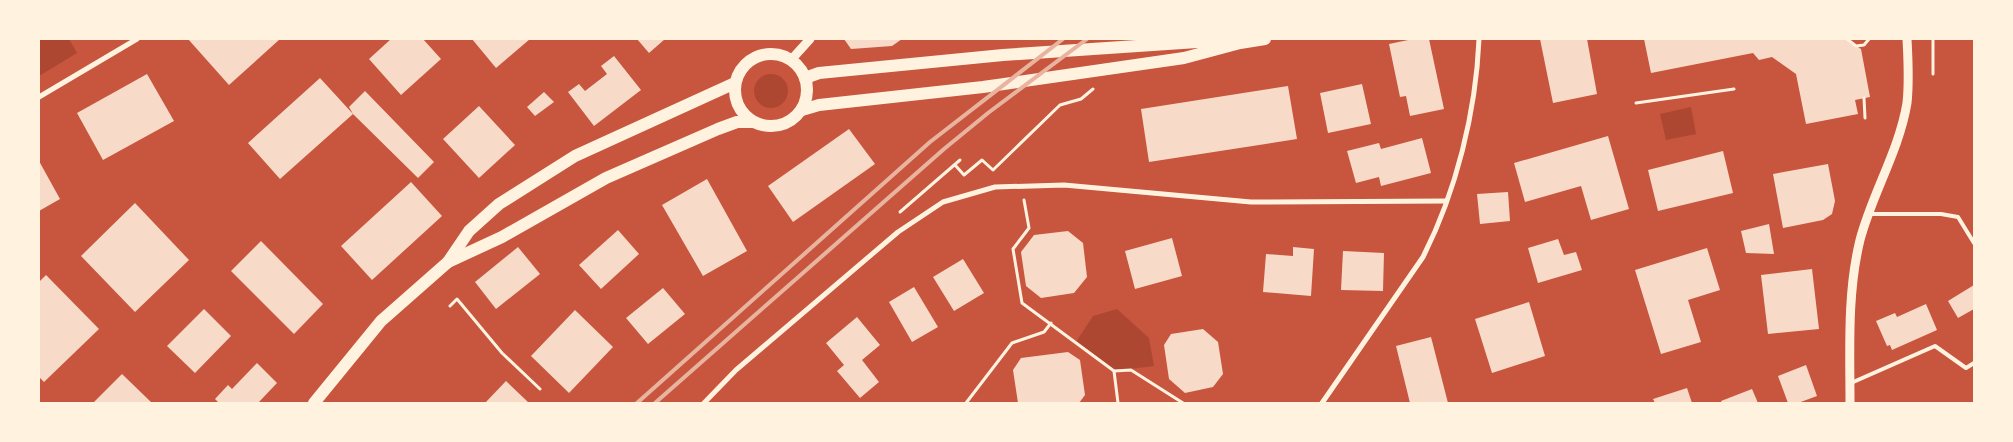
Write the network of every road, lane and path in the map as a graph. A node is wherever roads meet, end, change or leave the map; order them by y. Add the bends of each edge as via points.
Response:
1 (137, 39) edge
2 (810, 39) edge
3 (1265, 39) edge
4 (1479, 39) edge
5 (1847, 39) edge
6 (1869, 39) edge
7 (1908, 39) edge
8 (1933, 39) edge
9 (1240, 43) junction
10 (791, 60) junction
11 (1933, 74) dead end
12 (805, 78) junction
13 (735, 83) junction
14 (1734, 90) dead end
15 (39, 97) edge
16 (1864, 98) dead end
17 (1081, 99) dead end
18 (1636, 102) dead end
19 (802, 110) junction
20 (1865, 118) dead end
21 (752, 122) junction
22 (960, 160) dead end
23 (955, 165) junction
24 (1024, 200) dead end
25 (1446, 200) junction
26 (1869, 214) junction
27 (897, 215) dead end
28 (1974, 243) edge
29 (448, 262) junction
30 (450, 306) dead end
31 (1051, 322) junction
32 (1974, 363) edge
33 (1114, 371) junction
34 (1850, 383) junction
35 (540, 390) dead end
36 (314, 403) edge
37 (704, 403) edge
38 (966, 403) edge
39 (1118, 403) edge
40 (1183, 403) edge
41 (1322, 403) edge
42 (1850, 403) edge

1 - 15 street
2 - 10 street
3 - 9 main road
4 - 25 street via 1473,108
5 - 6 path via 1856,46 1864,45
7 - 26 street via 1907,103
8 - 11 path
9 - 12 main road via 1197,42 1003,55 819,73
9 - 19 main road via 1184,58 983,87 819,105
10 - 12 main road
10 - 13 main road via 781,55 757,56 739,72
12 - 19 main road via 808,88
13 - 21 main road via 738,105
13 - 29 main road via 552,168 499,204 469,230
14 - 18 path
16 - 20 path
17 - 23 path via 1060,105 992,170 982,160 964,175
19 - 21 main road via 785,124 763,126
21 - 29 main road via 737,122 718,129 606,178 502,237
22 - 23 path
23 - 27 path
24 - 31 path via 1029,228 1013,249 1022,302
25 - 37 street via 1251,202 1064,185 995,187 943,202 898,232 736,370
25 - 41 street via 1436,232 1423,258
26 - 28 lane via 1958,217
26 - 34 street via 1856,260 1850,315
29 - 36 main road via 381,321
30 - 35 path via 457,299 502,353
31 - 33 path
31 - 38 path via 1044,332 1012,344
32 - 34 lane via 1966,368 1935,346
33 - 39 path
33 - 40 path via 1131,370
34 - 42 street

